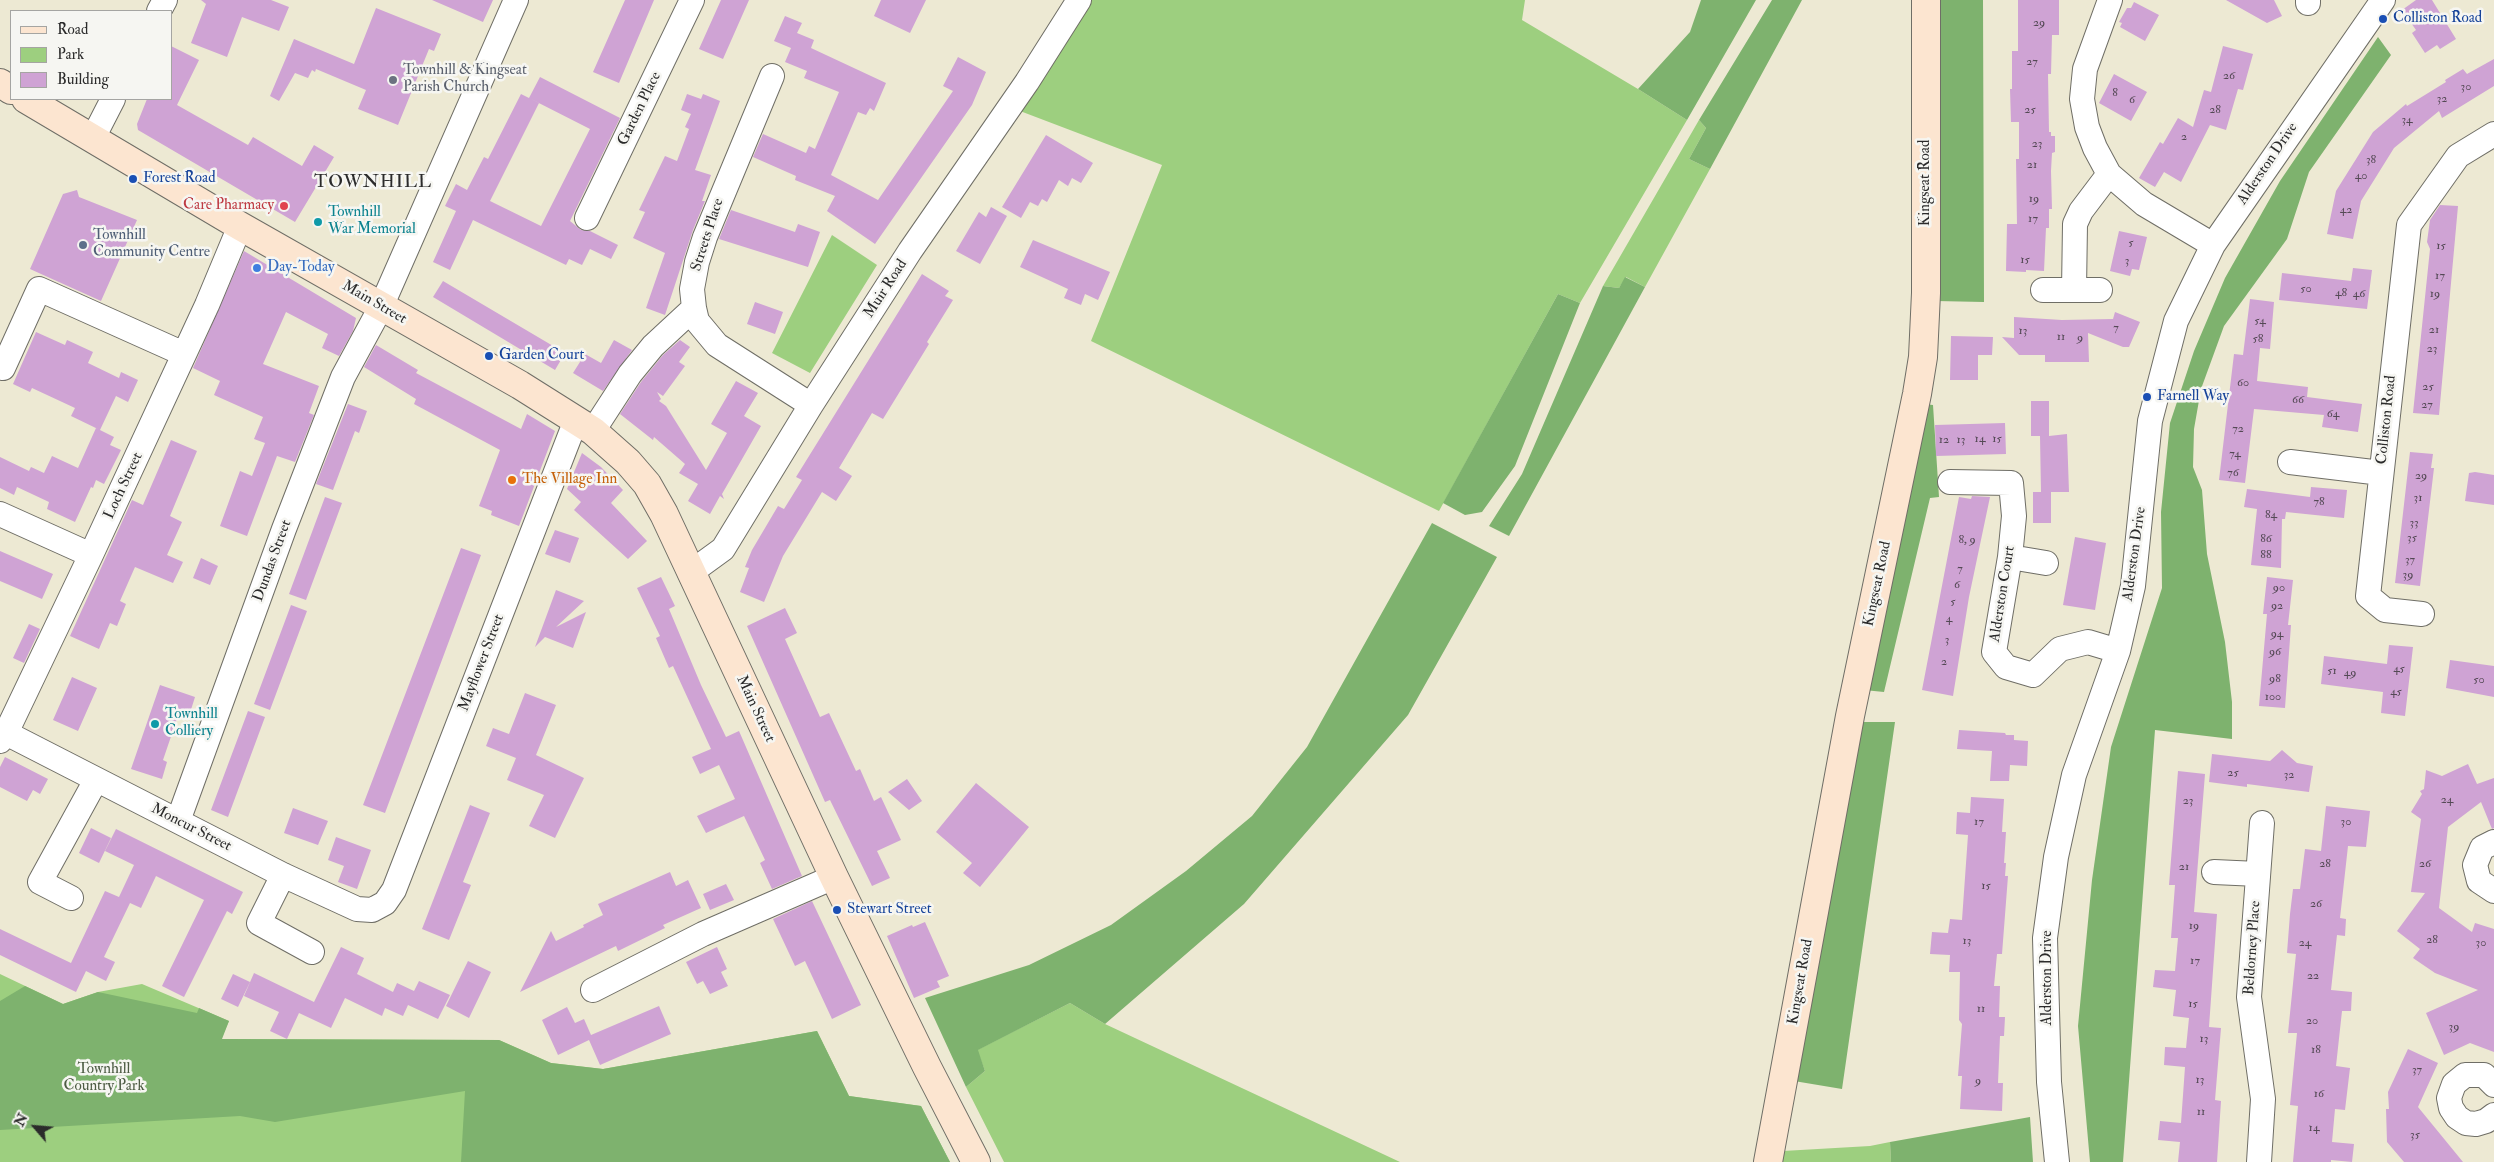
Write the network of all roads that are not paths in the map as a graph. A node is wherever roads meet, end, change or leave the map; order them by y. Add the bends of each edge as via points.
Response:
1 (516, 0) edge
2 (692, 0) edge
3 (1078, 0) edge
4 (1926, 0) edge
5 (2110, 0) edge
6 (2382, 0) edge
7 (772, 76) dead end
8 (28, 100) edge
9 (112, 100) edge
10 (2494, 134) edge
11 (93, 138) junction
12 (2109, 174) junction
13 (587, 218) dead end
14 (240, 226) junction
15 (2213, 245) junction
16 (2043, 290) dead end
17 (2074, 290) junction
18 (2100, 290) dead end
19 (381, 307) junction
20 (694, 308) junction
21 (184, 354) junction
22 (4, 368) dead end
23 (810, 405) junction
24 (585, 426) junction
25 (2290, 462) dead end
26 (2381, 473) junction
27 (1950, 482) dead end
28 (0, 514) edge
29 (92, 555) junction
30 (2010, 557) junction
31 (2046, 563) dead end
32 (690, 573) junction
33 (2422, 614) dead end
34 (2118, 651) junction
35 (2, 735) edge
36 (96, 780) junction
37 (178, 821) junction
38 (2262, 823) dead end
39 (2494, 842) edge
40 (2214, 872) dead end
41 (2258, 874) junction
42 (283, 875) junction
43 (834, 877) junction
44 (2494, 891) edge
45 (71, 898) dead end
46 (385, 903) joint
47 (312, 952) dead end
48 (593, 990) dead end
49 (2494, 1085) edge
50 (2494, 1115) edge
51 (976, 1162) edge
52 (1768, 1162) edge
53 (2056, 1162) edge
54 (2260, 1162) edge

1 - 19 street
2 - 13 street, Garden Place
3 - 23 street, Muir Road via 1027,82 910,251
4 - 52 street, Kingseat Road via 1926,293 1921,366 1848,726
5 - 12 street via 2085,69 2082,98 2094,148
6 - 15 street, Alderston Drive
7 - 20 street, Streets Place via 705,237 692,289
8 - 11 street, Main Street
9 - 11 street
10 - 26 street, Colliston Road via 2458,156 2409,225
11 - 14 street, Main Street
12 - 15 street via 2144,204
12 - 17 street via 2075,224
14 - 19 street, Main Street
14 - 21 street, Loch Street
15 - 34 street, Alderston Drive via 2176,321 2150,421 2133,586
16 - 17 street
17 - 18 street
19 - 24 street, Main Street via 520,385
19 - 37 street, Dundas Street via 343,377
20 - 23 street, Streets Place via 698,321 718,345
20 - 24 street via 653,346
21 - 22 street via 39,289
21 - 29 street, Loch Street
23 - 32 street, Muir Road via 723,549
24 - 32 street, Main Street via 628,462 647,484
24 - 46 street, Mayflower Street via 394,890
25 - 26 street, Colliston Road
26 - 33 street, Colliston Road via 2368,596 2385,610
27 - 30 street, Alderston Court via 2011,483 2014,516
28 - 29 street
29 - 35 street, Loch Street
30 - 31 street
30 - 34 street, Alderston Court via 1994,652 2006,667 2033,675 2060,649 2088,642
32 - 43 street, Main Street
34 - 53 street, Alderston Drive via 2074,775 2056,857 2046,938 2049,1082
35 - 36 street, Moncur Street
36 - 37 street, Moncur Street
36 - 45 street via 40,882
37 - 42 street, Moncur Street
38 - 41 street, Beldorney Place
39 - 44 street via 2482,848 2475,865 2479,881
40 - 41 street
41 - 54 street, Beldorney Place via 2249,997 2264,1099
42 - 46 street, Moncur Street via 357,909 372,910
42 - 47 street via 259,923
43 - 48 street via 703,934
43 - 51 street, Main Street
49 - 50 street via 2484,1075 2465,1075 2454,1084 2449,1098 2457,1117 2466,1122 2476,1124

